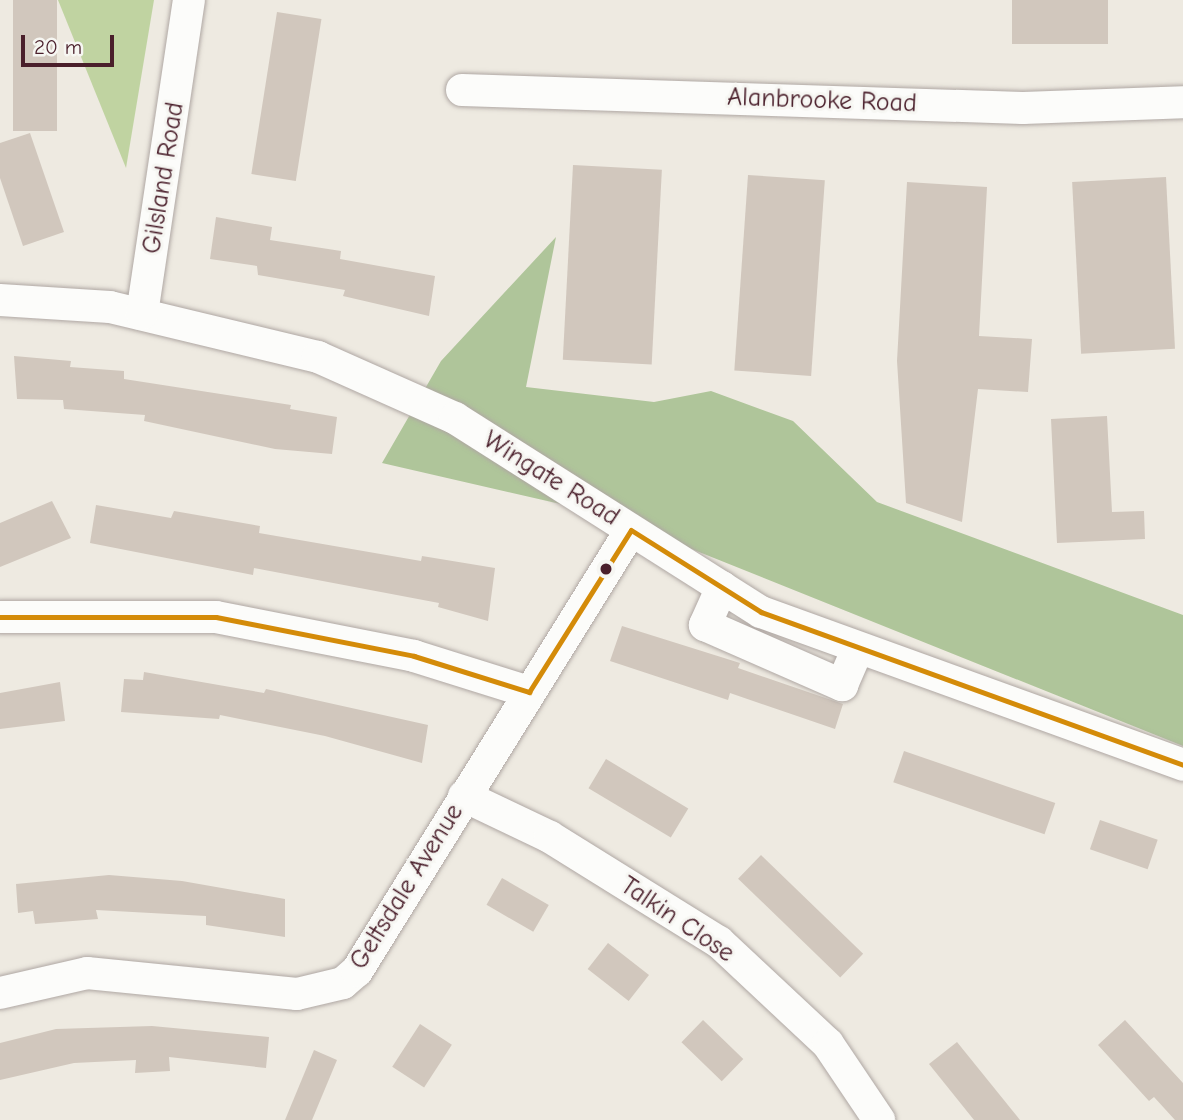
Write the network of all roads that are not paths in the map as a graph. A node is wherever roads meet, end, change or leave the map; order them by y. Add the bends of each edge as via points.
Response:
1 (189, 0) edge
2 (462, 90) dead end
3 (1183, 102) edge
4 (0, 300) edge
5 (142, 314) junction
6 (631, 530) junction
7 (0, 617) edge
8 (529, 692) junction
9 (1183, 765) edge
10 (464, 796) junction
11 (0, 993) edge
12 (879, 1120) edge

1 - 5 street, Gilsland Road
2 - 3 street, Alanbrooke Road via 1023,108
4 - 5 street, Wingate Road via 110,307
5 - 6 street, Wingate Road via 318,357 455,418
6 - 8 street, Geltsdale Avenue
6 - 9 street, Wingate Road via 761,612
7 - 8 street via 216,617 414,656
8 - 10 street, Geltsdale Avenue
10 - 11 street, Geltsdale Avenue via 357,971 328,990 297,994 87,973
10 - 12 street, Talkin Close via 550,837 719,943 828,1044

